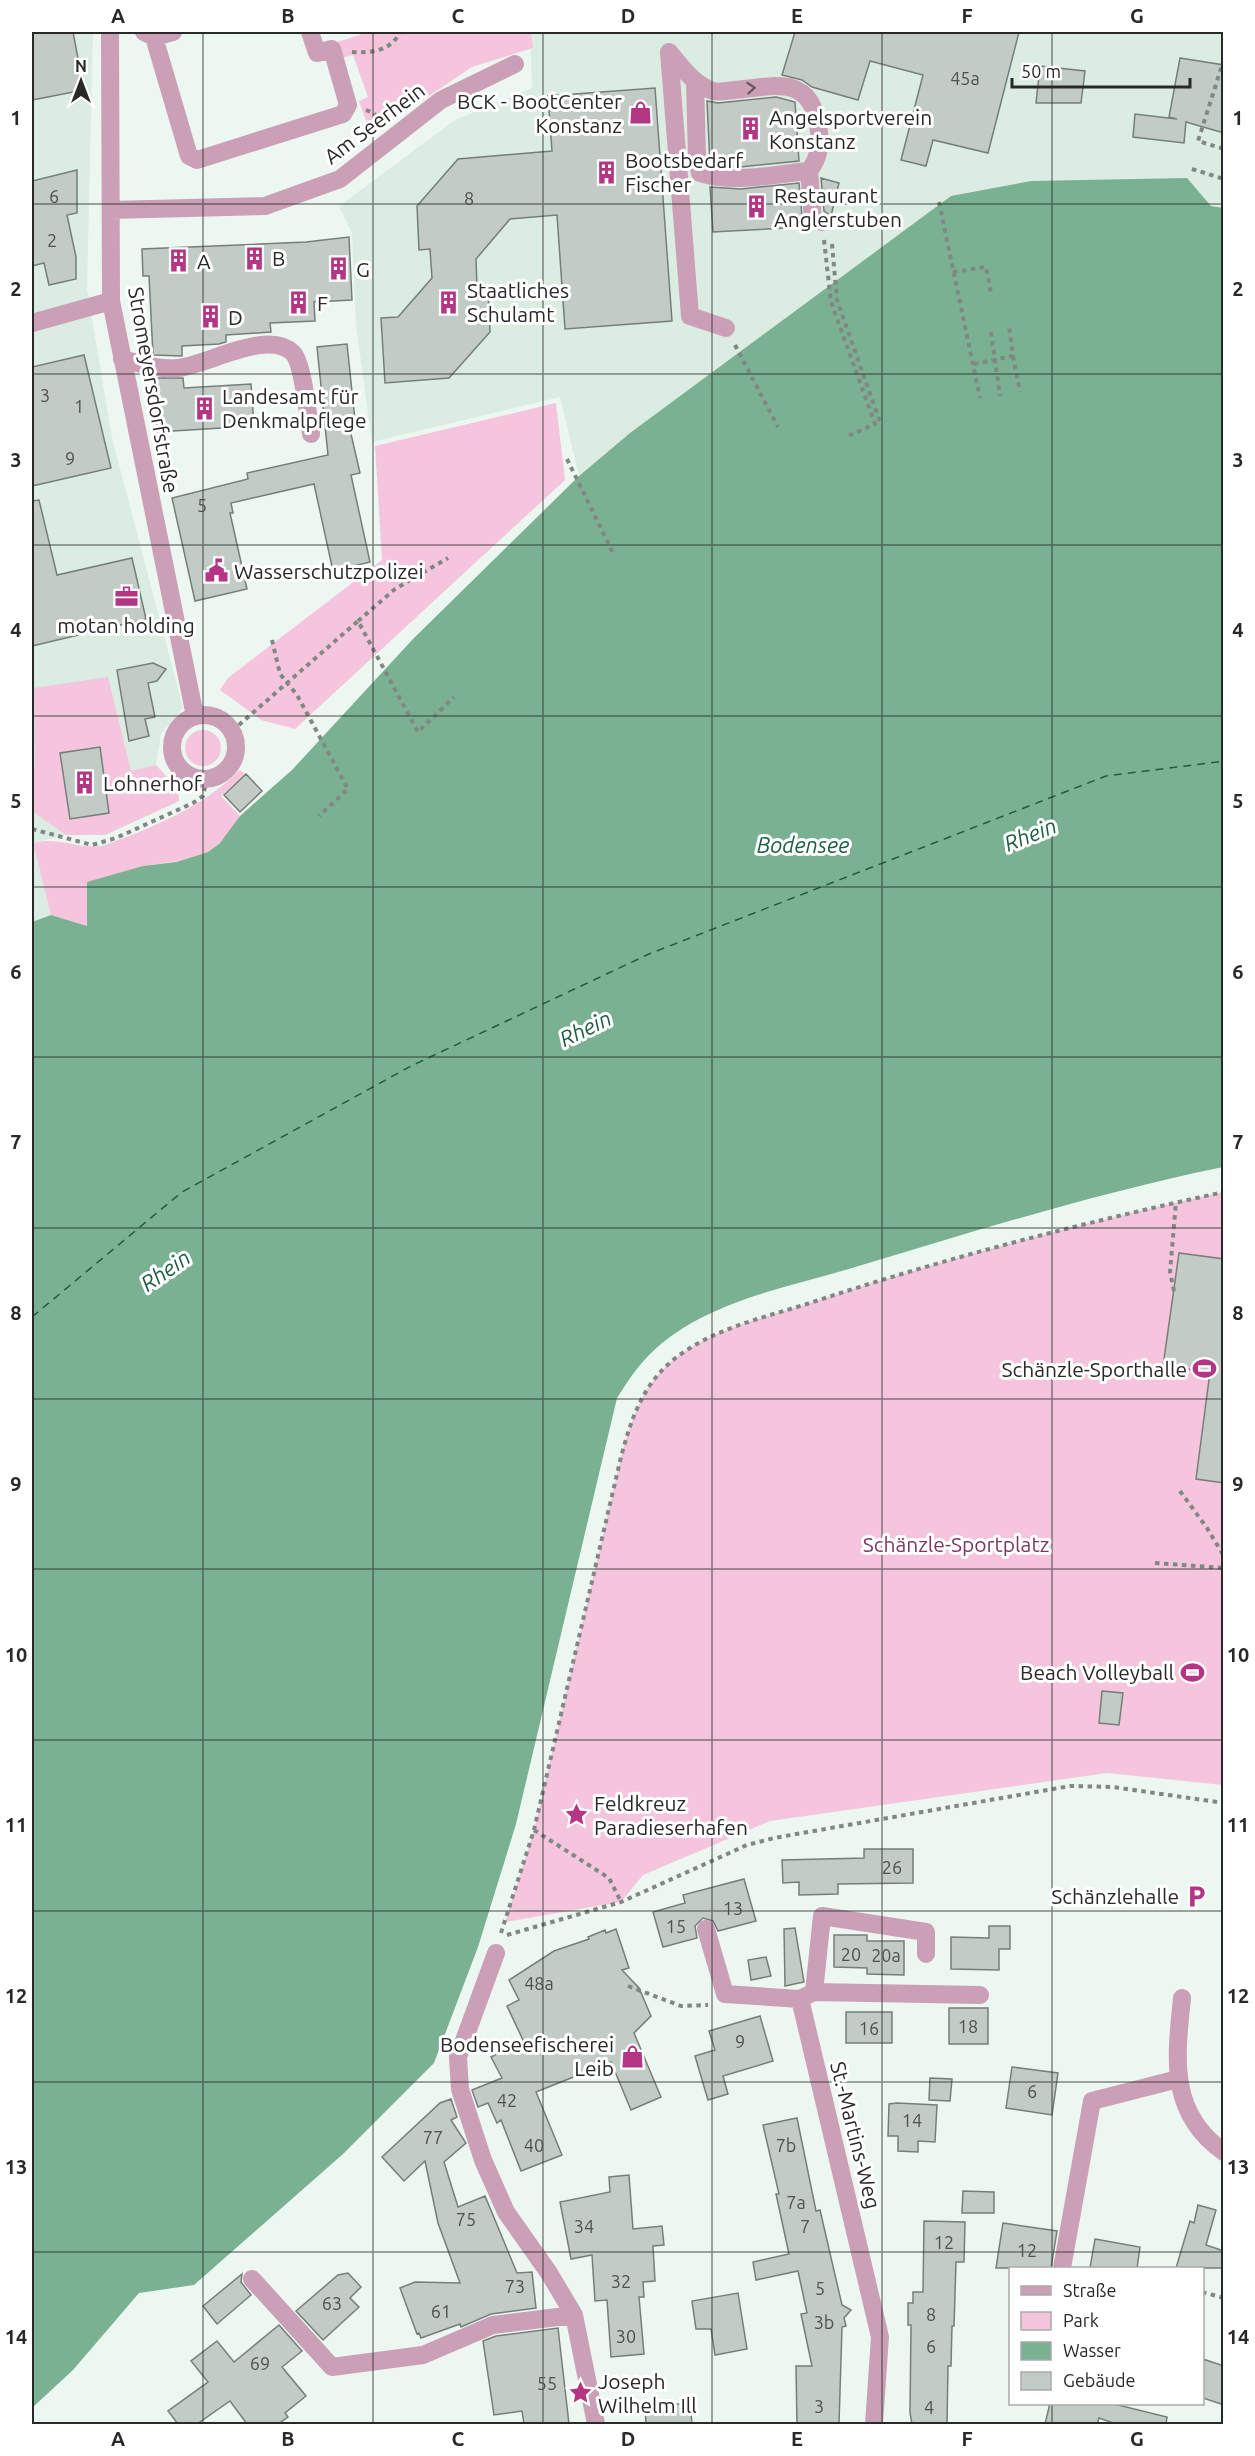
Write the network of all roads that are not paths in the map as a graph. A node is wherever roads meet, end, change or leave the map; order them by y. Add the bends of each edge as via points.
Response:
1 (110, 32) edge
2 (173, 32) edge
3 (310, 32) edge
4 (149, 34) edge
5 (515, 64) dead end
6 (695, 82) junction
7 (809, 171) junction
8 (111, 210) junction
9 (822, 222) road end
10 (111, 302) junction
11 (32, 323) edge
12 (726, 328) road end
13 (122, 359) junction
14 (311, 434) dead end
15 (195, 716) junction
16 (706, 1929) dead end
17 (496, 1953) dead end
18 (926, 1954) dead end
19 (980, 1995) dead end
20 (807, 1996) junction
21 (1182, 1998) dead end
22 (1178, 2079) junction
23 (1224, 2152) edge
24 (1062, 2267) edge
25 (252, 2279) dead end
26 (573, 2315) junction
27 (596, 2424) edge
28 (874, 2424) edge

1 - 8 street, Stromeyersdorfstraße
2 - 4 street
3 - 4 street via 317,53 332,49 348,105 343,114 197,160 189,156
5 - 8 street, Am Seerhein via 441,100 340,179 265,206
6 -> 7 street via 715,92 769,87 797,88 804,93 810,99 820,141 818,161
6 - 7 street via 700,173 735,177
6 - 12 street via 669,52 690,316
7 - 9 street via 813,220
8 - 10 street, Stromeyersdorfstraße
10 - 11 street
10 - 13 street, Stromeyersdorfstraße
13 - 14 street via 173,369 261,345 284,348 294,353
13 - 15 street, Stromeyersdorfstraße
15 - 15 street via 178,728 172,748 178,768 196,779 207,779 226,770 236,752 232,731 216,717
16 - 20 street via 725,1994
17 - 26 street via 458,2057 460,2089 483,2160 506,2212
18 - 20 street, St.-Martins-Weg via 926,1932 822,1916
19 - 20 street
20 - 28 street, St.-Martins-Weg via 880,2337
21 - 22 street via 1176,2050
22 - 23 street via 1191,2117 1207,2140
22 - 24 street via 1092,2101
25 - 26 street via 332,2367 423,2355 493,2325
26 - 27 street

